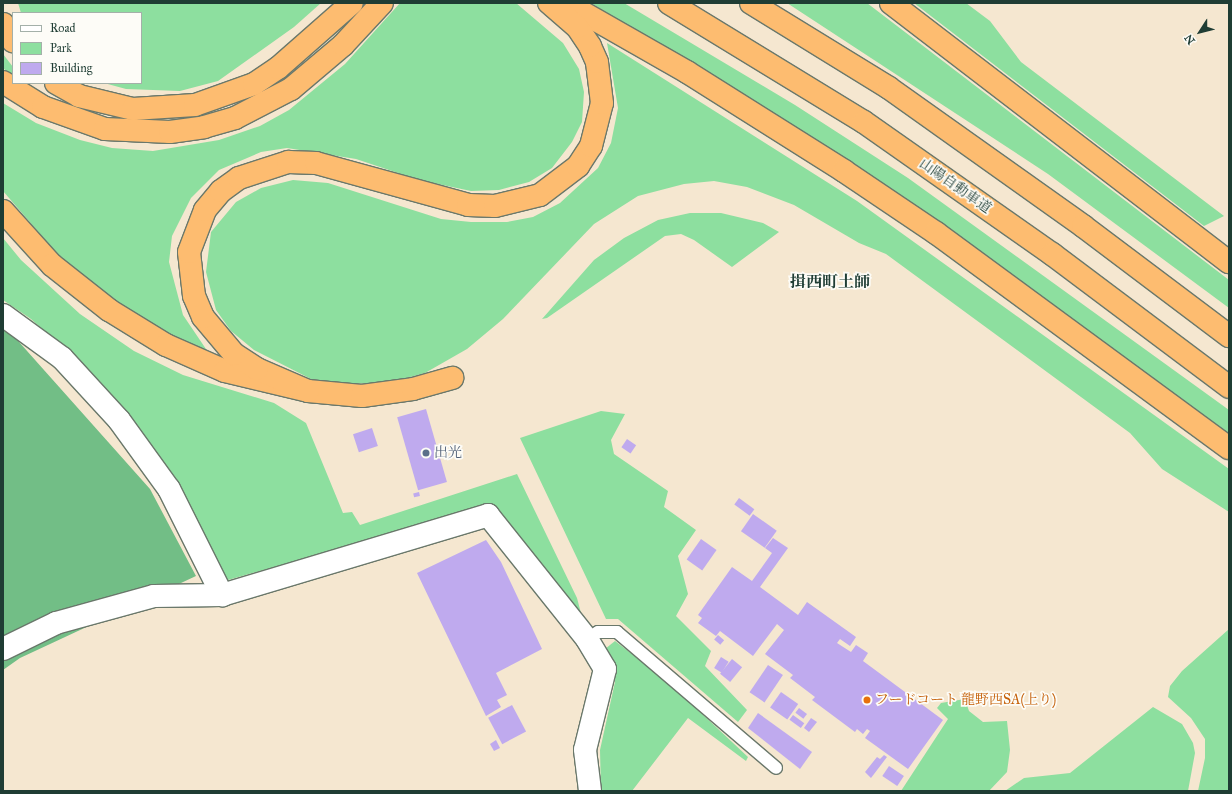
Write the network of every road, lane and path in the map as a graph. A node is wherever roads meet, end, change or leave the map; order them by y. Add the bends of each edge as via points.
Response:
1 (352, 3) edge
2 (382, 3) edge
3 (549, 3) edge
4 (566, 3) edge
5 (669, 3) edge
6 (751, 3) edge
7 (891, 3) edge
8 (3, 24) edge
9 (12, 39) edge
10 (3, 82) edge
11 (58, 84) edge
12 (3, 212) edge
13 (1229, 262) edge
14 (3, 315) edge
15 (1229, 336) edge
16 (452, 378) dead end
17 (1229, 387) edge
18 (308, 391) junction
19 (1229, 448) edge
20 (222, 595) junction
21 (587, 639) junction
22 (3, 649) edge
23 (776, 768) dead end
24 (590, 791) edge

1 - 11 highway via 278,68 236,91 195,105 133,109 79,96
2 - 10 highway via 343,45 291,89 235,118 204,127 170,132 106,129 43,107
3 - 18 highway via 577,27 590,46 597,62 602,103 591,146 578,166 540,195 496,206 468,205 316,162 288,162 240,178 220,191 205,210 189,252 191,282 203,317 234,354 262,372
4 - 19 highway via 687,72 844,171 936,233
5 - 17 highway, 山陽自動車道 via 864,122 1052,254
6 - 15 highway via 889,88 1083,226
7 - 13 highway
8 - 9 highway
12 - 18 highway via 28,242 78,288 137,328 225,371
14 - 20 street via 62,358 119,420 169,490
16 - 18 highway via 386,394
20 - 21 street via 488,515
20 - 22 street via 154,596 56,623
21 - 23 lane via 598,632 617,632
21 - 24 street via 605,669 585,750

